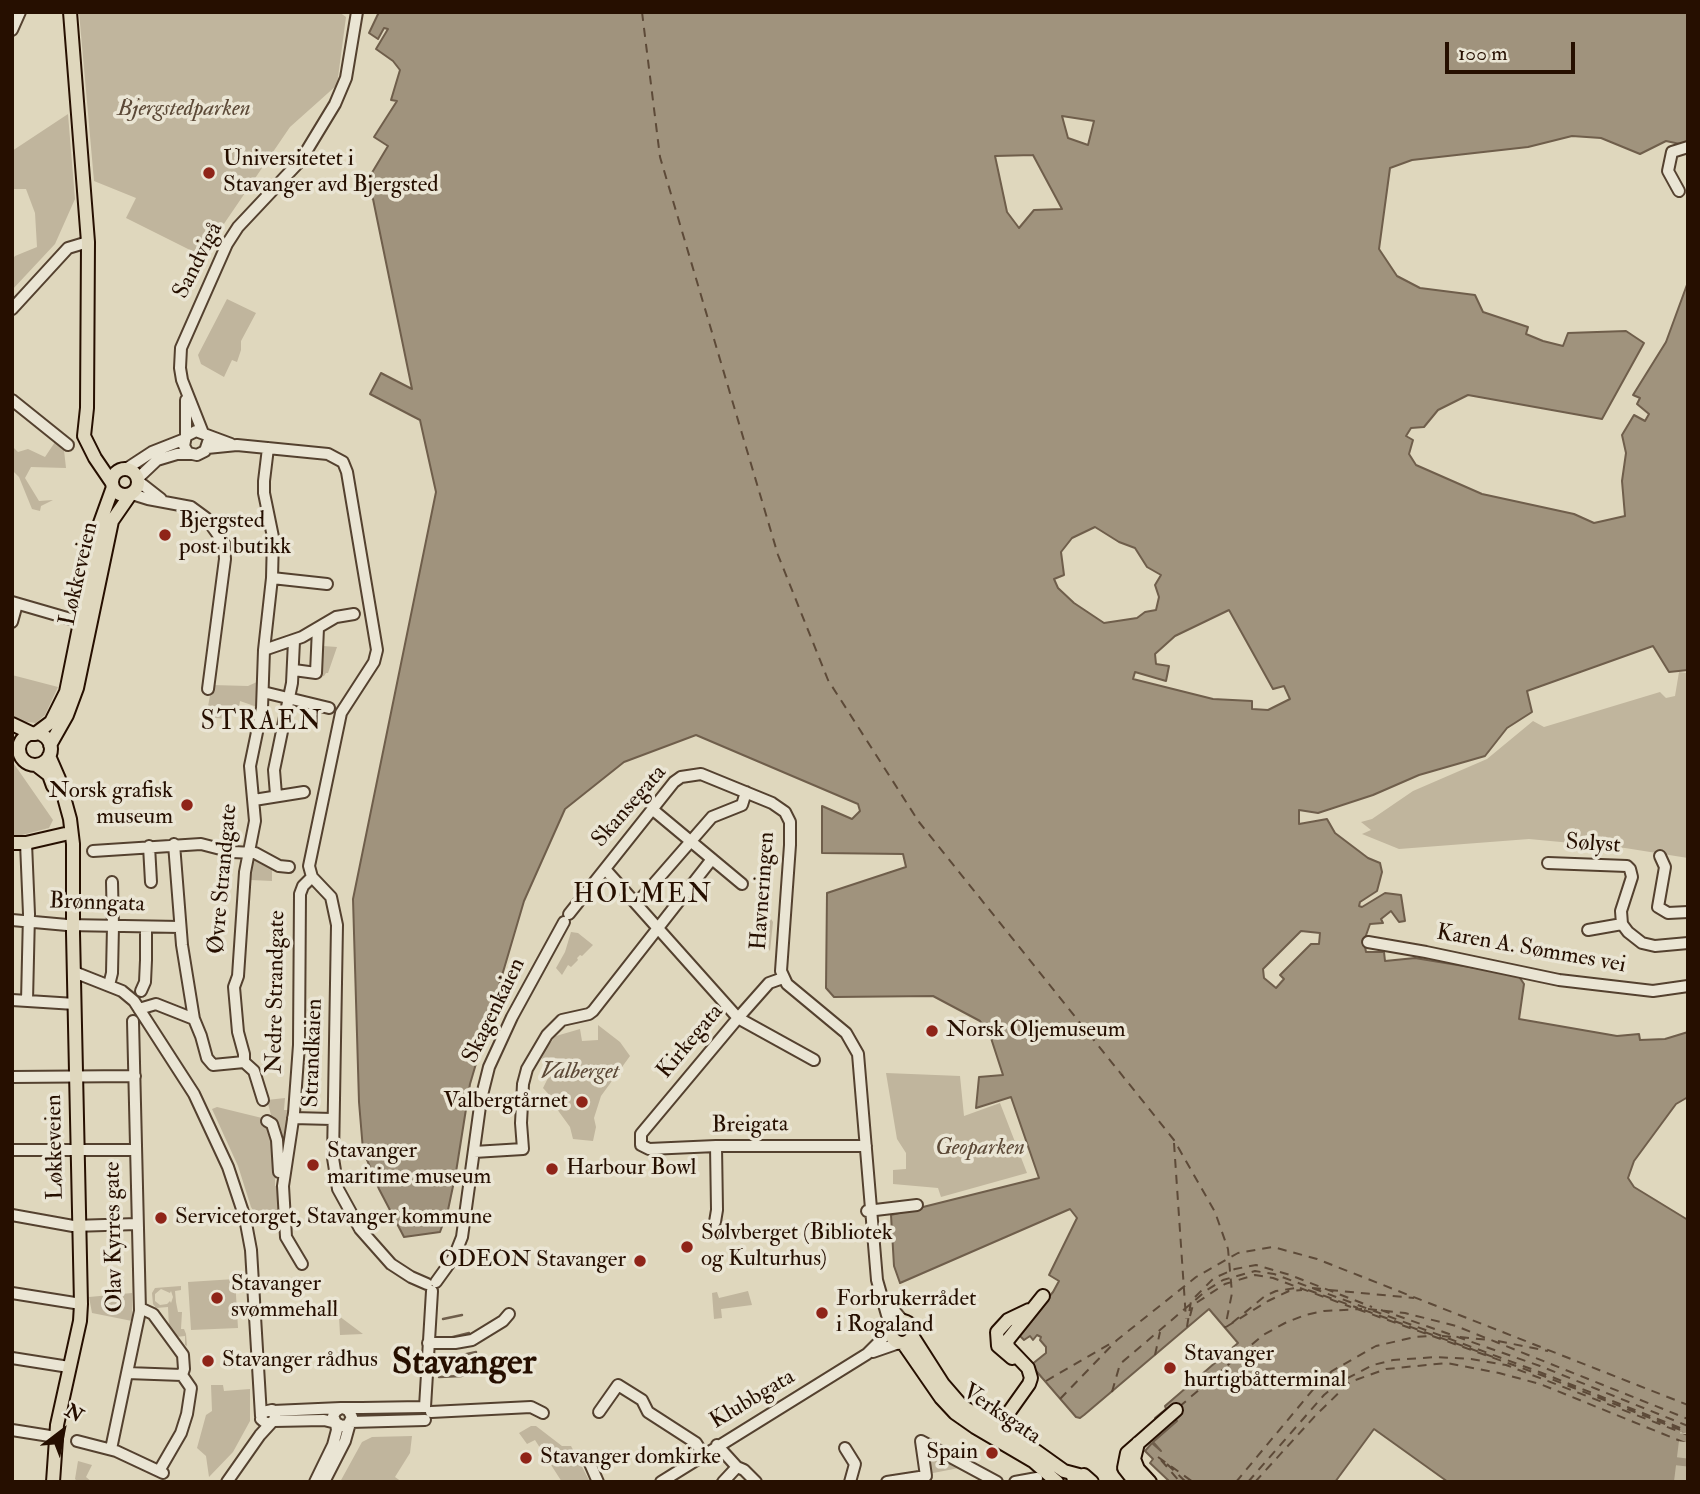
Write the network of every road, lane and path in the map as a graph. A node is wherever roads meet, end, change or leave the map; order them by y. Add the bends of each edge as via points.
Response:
1 (20, 12) edge
2 (71, 12) edge
3 (357, 12) edge
4 (12, 30) edge
5 (1688, 147) edge
6 (1679, 191) dead end
7 (88, 248) junction
8 (12, 309) edge
9 (185, 394) junction
10 (12, 400) edge
11 (87, 408) junction
12 (206, 439) junction
13 (181, 443) junction
14 (68, 445) dead end
15 (268, 448) junction
16 (126, 469) junction
17 (139, 478) junction
18 (112, 485) junction
19 (131, 494) junction
20 (164, 500) junction
21 (272, 578) junction
22 (327, 584) dead end
23 (15, 603) edge
24 (354, 614) dead end
25 (12, 622) edge
26 (81, 622) junction
27 (318, 628) junction
28 (293, 641) junction
29 (264, 650) junction
30 (294, 670) junction
31 (208, 690) dead end
32 (262, 692) junction
33 (289, 698) junction
34 (329, 708) dead end
35 (12, 724) edge
36 (34, 734) junction
37 (16, 740) edge
38 (49, 751) junction
39 (36, 765) junction
40 (304, 792) dead end
41 (746, 792) junction
42 (276, 795) junction
43 (254, 800) junction
44 (780, 808) joint
45 (652, 809) junction
46 (65, 834) junction
47 (690, 841) junction
48 (12, 843) edge
49 (26, 843) junction
50 (174, 844) junction
51 (149, 846) junction
52 (93, 851) dead end
53 (248, 853) junction
54 (71, 854) junction
55 (1660, 856) dead end
56 (712, 859) junction
57 (1548, 863) dead end
58 (289, 867) dead end
59 (606, 869) junction
60 (312, 877) junction
61 (111, 882) dead end
62 (151, 882) dead end
63 (742, 884) dead end
64 (637, 903) junction
65 (1688, 912) edge
66 (567, 918) joint
67 (12, 920) edge
68 (28, 922) junction
69 (1622, 924) junction
70 (73, 925) junction
71 (113, 926) junction
72 (146, 927) junction
73 (180, 927) junction
74 (659, 927) junction
75 (1588, 930) dead end
76 (1368, 942) dead end
77 (1688, 943) edge
78 (74, 972) junction
79 (783, 978) junction
80 (109, 985) junction
81 (1688, 986) edge
82 (141, 991) dead end
83 (12, 1000) edge
84 (27, 1001) junction
85 (75, 1004) junction
86 (139, 1009) junction
87 (738, 1018) junction
88 (194, 1020) junction
89 (133, 1021) dead end
90 (814, 1060) dead end
91 (244, 1062) junction
92 (76, 1076) junction
93 (135, 1076) junction
94 (12, 1077) edge
95 (263, 1100) dead end
96 (293, 1118) junction
97 (332, 1119) junction
98 (267, 1121) dead end
99 (639, 1141) joint
100 (716, 1146) junction
101 (866, 1146) junction
102 (12, 1150) edge
103 (77, 1150) junction
104 (135, 1150) junction
105 (474, 1153) junction
106 (284, 1180) junction
107 (917, 1205) dead end
108 (869, 1211) junction
109 (12, 1215) edge
110 (715, 1222) dead end
111 (137, 1224) junction
112 (78, 1226) junction
113 (302, 1264) dead end
114 (872, 1281) junction
115 (431, 1285) junction
116 (12, 1293) edge
117 (81, 1304) junction
118 (140, 1308) junction
119 (505, 1318) dead end
120 (903, 1321) junction
121 (891, 1330) junction
122 (905, 1341) junction
123 (428, 1343) junction
124 (867, 1354) junction
125 (12, 1359) edge
126 (69, 1367) junction
127 (127, 1373) junction
128 (182, 1375) junction
129 (1031, 1380) junction
130 (342, 1408) junction
131 (1176, 1410) dead end
132 (426, 1411) junction
133 (599, 1412) dead end
134 (543, 1413) dead end
135 (268, 1417) junction
136 (336, 1423) junction
137 (350, 1423) junction
138 (997, 1429) junction
139 (12, 1430) edge
140 (56, 1437) junction
141 (1143, 1437) junction
142 (77, 1441) dead end
143 (717, 1446) junction
144 (845, 1448) dead end
145 (111, 1449) junction
146 (704, 1454) junction
147 (588, 1459) dead end
148 (55, 1467) junction
149 (737, 1467) junction
150 (1037, 1478) dead end
151 (1073, 1478) edge
152 (45, 1482) edge
153 (53, 1482) edge
154 (60, 1482) edge
155 (227, 1482) edge
156 (315, 1482) edge
157 (324, 1482) edge
158 (598, 1482) edge
159 (661, 1482) edge
160 (723, 1482) edge
161 (746, 1482) edge
162 (756, 1482) edge
163 (850, 1482) edge
164 (887, 1482) edge
165 (997, 1482) edge
166 (1015, 1482) edge
167 (1057, 1482) edge
168 (1092, 1482) edge
169 (1135, 1482) edge
170 (1150, 1482) edge

1 - 4 street
2 - 7 main road
3 - 9 street, Sandvigå via 346,78 335,104 301,160 238,227 214,269 181,348
5 - 6 street via 1672,152 1668,171
7 - 8 street via 57,260
7 - 11 main road
9 - 12 street, Sandvigå
9 - 13 street, Sandvigå
10 - 14 street
11 - 16 main road via 90,432 101,454
11 - 18 main road via 84,436
12 - 13 street via 195,431
12 - 13 street via 200,454 191,454
12 - 15 street
13 - 16 street via 152,452
13 - 17 street
15 - 21 street, Øvre Strandgate via 264,493 273,537
15 - 60 street, Nedre Strandgate via 328,454 343,462 377,650 374,663 340,717 309,863
16 - 17 main road
16 - 18 main road via 114,475
17 - 19 main road
17 - 20 street via 144,488
18 - 19 main road via 120,495
18 - 26 main road, Løkkeveien
19 - 20 street
19 - 38 main road, Løkkeveien via 112,521 77,688
20 - 31 street via 200,513 225,545
21 - 22 street
21 - 29 street, Øvre Strandgate
23 - 25 street
23 - 26 street
24 - 27 street via 336,617
26 - 36 main road, Løkkeveien via 62,702 51,722
27 - 28 street
27 - 30 street via 316,673
28 - 29 street
28 - 30 street
29 - 32 street, Øvre Strandgate
30 - 33 street
32 - 33 street
32 - 43 street, Øvre Strandgate via 250,766
33 - 34 street
33 - 42 street via 274,770
35 - 36 main road
36 - 37 main road
36 - 38 main road via 45,738
37 - 39 main road via 23,760
38 - 39 main road
38 - 54 main road, Løkkeveien via 70,818
39 - 46 main road, Løkkeveien via 52,783
40 - 42 street
41 - 44 street, Skansegata
41 - 45 street, Skansegata via 690,774 674,782
41 - 47 street via 742,805 712,817
42 - 43 street
43 - 53 street, Øvre Strandgate
44 - 79 street, Havneringen via 790,822
45 - 47 street
45 - 59 street, Skansegata
46 - 49 main road
46 - 54 main road, Løkkeveien
47 - 56 street
47 - 64 street
48 - 49 main road
49 - 68 street
50 - 51 street
50 - 53 street
50 - 73 street
51 - 52 street
51 - 62 street
53 - 58 street
53 - 91 street, Øvre Strandgate via 234,987
54 - 70 main road, Løkkeveien
55 - 65 street via 1665,867 1658,907 1668,913
56 - 63 street
56 - 74 street
57 - 69 street, Sølyst via 1630,869
59 - 64 street
59 - 66 street, Skansegata
60 - 96 street, Nedre Strandgate via 300,894
60 - 97 street, Strandkaien via 331,897 337,925
61 - 71 street
64 - 74 street
66 - 105 street, Skagenkaien via 494,1055 481,1100
67 - 68 street, Brønngata
68 - 70 street, Brønngata
68 - 84 street
69 - 75 street
69 - 77 street via 1642,943
70 - 71 street, Brønngata
70 - 78 main road, Løkkeveien
71 - 72 street, Brønngata
71 - 80 street
72 - 73 street, Brønngata
72 - 82 street
73 - 88 street
74 - 87 street
74 - 105 street via 593,1011 559,1022 547,1035 527,1069 523,1149
76 - 81 street, Karen A. Sømmes vei via 1559,980 1653,991
78 - 80 street
78 - 85 main road, Løkkeveien
79 - 87 street, Kirkegata via 769,983
79 - 101 street, Havneringen via 846,1033 858,1054
80 - 86 street via 129,995
83 - 84 street
84 - 85 street
85 - 92 main road, Løkkeveien
86 - 88 street via 156,1004
86 - 135 street via 201,1107 238,1194 251,1250 257,1377
87 - 90 street
87 - 99 street, Kirkegata
88 - 91 street via 211,1064
89 - 93 street, Olav Kyrres gate
91 - 95 street, Øvre Strandgate via 254,1071
92 - 93 street
92 - 94 street
92 - 103 main road, Løkkeveien
93 - 104 street, Olav Kyrres gate
96 - 97 street
96 - 106 street, Nedre Strandgate
97 - 115 street, Strandkaien via 335,1176 350,1214 384,1258
98 - 106 street via 277,1140 279,1173
99 - 100 street, Breigata via 649,1149
100 - 101 street, Breigata
100 - 110 street
101 - 108 street, Havneringen
102 - 103 street
103 - 104 street
103 - 112 main road, Løkkeveien
104 - 111 street, Olav Kyrres gate
105 - 115 street, Skagenkaien via 462,1237 454,1257
106 - 113 street, Nedre Strandgate via 286,1235
107 - 108 street
108 - 114 street, Havneringen
109 - 112 street
111 - 112 street
111 - 118 street, Olav Kyrres gate
112 - 117 main road, Løkkeveien
114 - 120 street
114 - 121 street
115 - 123 street
116 - 117 street
117 - 126 main road, Løkkeveien
118 - 127 street, Olav Kyrres gate
118 - 128 street via 153,1314 183,1355
119 - 123 street via 470,1340
120 - 121 main road
120 - 122 main road via 912,1326
121 - 122 main road via 893,1339
121 - 124 street, Klubbgata
122 - 124 street, Klubbgata
122 - 138 main road, Verksgata via 956,1400
122 - 167 main road, Verksgata via 940,1398 955,1413 1033,1461
123 - 132 street
124 - 143 street, Klubbgata
125 - 126 street
126 - 140 main road, Løkkeveien
127 - 128 street
127 - 145 street, Olav Kyrres gate
128 - 145 street via 191,1388 187,1418 161,1472
129 - 129 main road, Verksgata via 1028,1371 998,1346 997,1332 1039,1301 1007,1343 1028,1368
129 - 138 main road, Verksgata
130 - 132 street
130 - 135 street
130 - 136 street via 334,1414
130 - 137 street via 350,1412
131 - 141 main road
132 - 134 street via 531,1407
132 - 137 street
133 - 146 street via 618,1385 642,1400 648,1412 696,1443
135 - 136 street
135 - 155 street
136 - 137 street
136 - 156 street via 333,1445
137 - 157 street
138 - 151 main road, Verksgata
139 - 140 street
140 - 148 main road, Løkkeveien
140 - 152 main road, Løkkeveien
141 - 169 main road via 1124,1460 1125,1471
141 - 170 main road via 1134,1459
142 - 145 street
143 - 146 street, Klubbgata
143 - 149 street
144 - 163 street via 855,1464
146 - 159 street, Klubbgata
147 - 158 street
148 - 153 main road, Løkkeveien
148 - 154 street
149 - 160 street
149 - 161 street
149 - 162 street
150 - 166 street
151 - 168 main road, Verksgata via 1088,1477
164 - 165 street via 926,1476 921,1441

